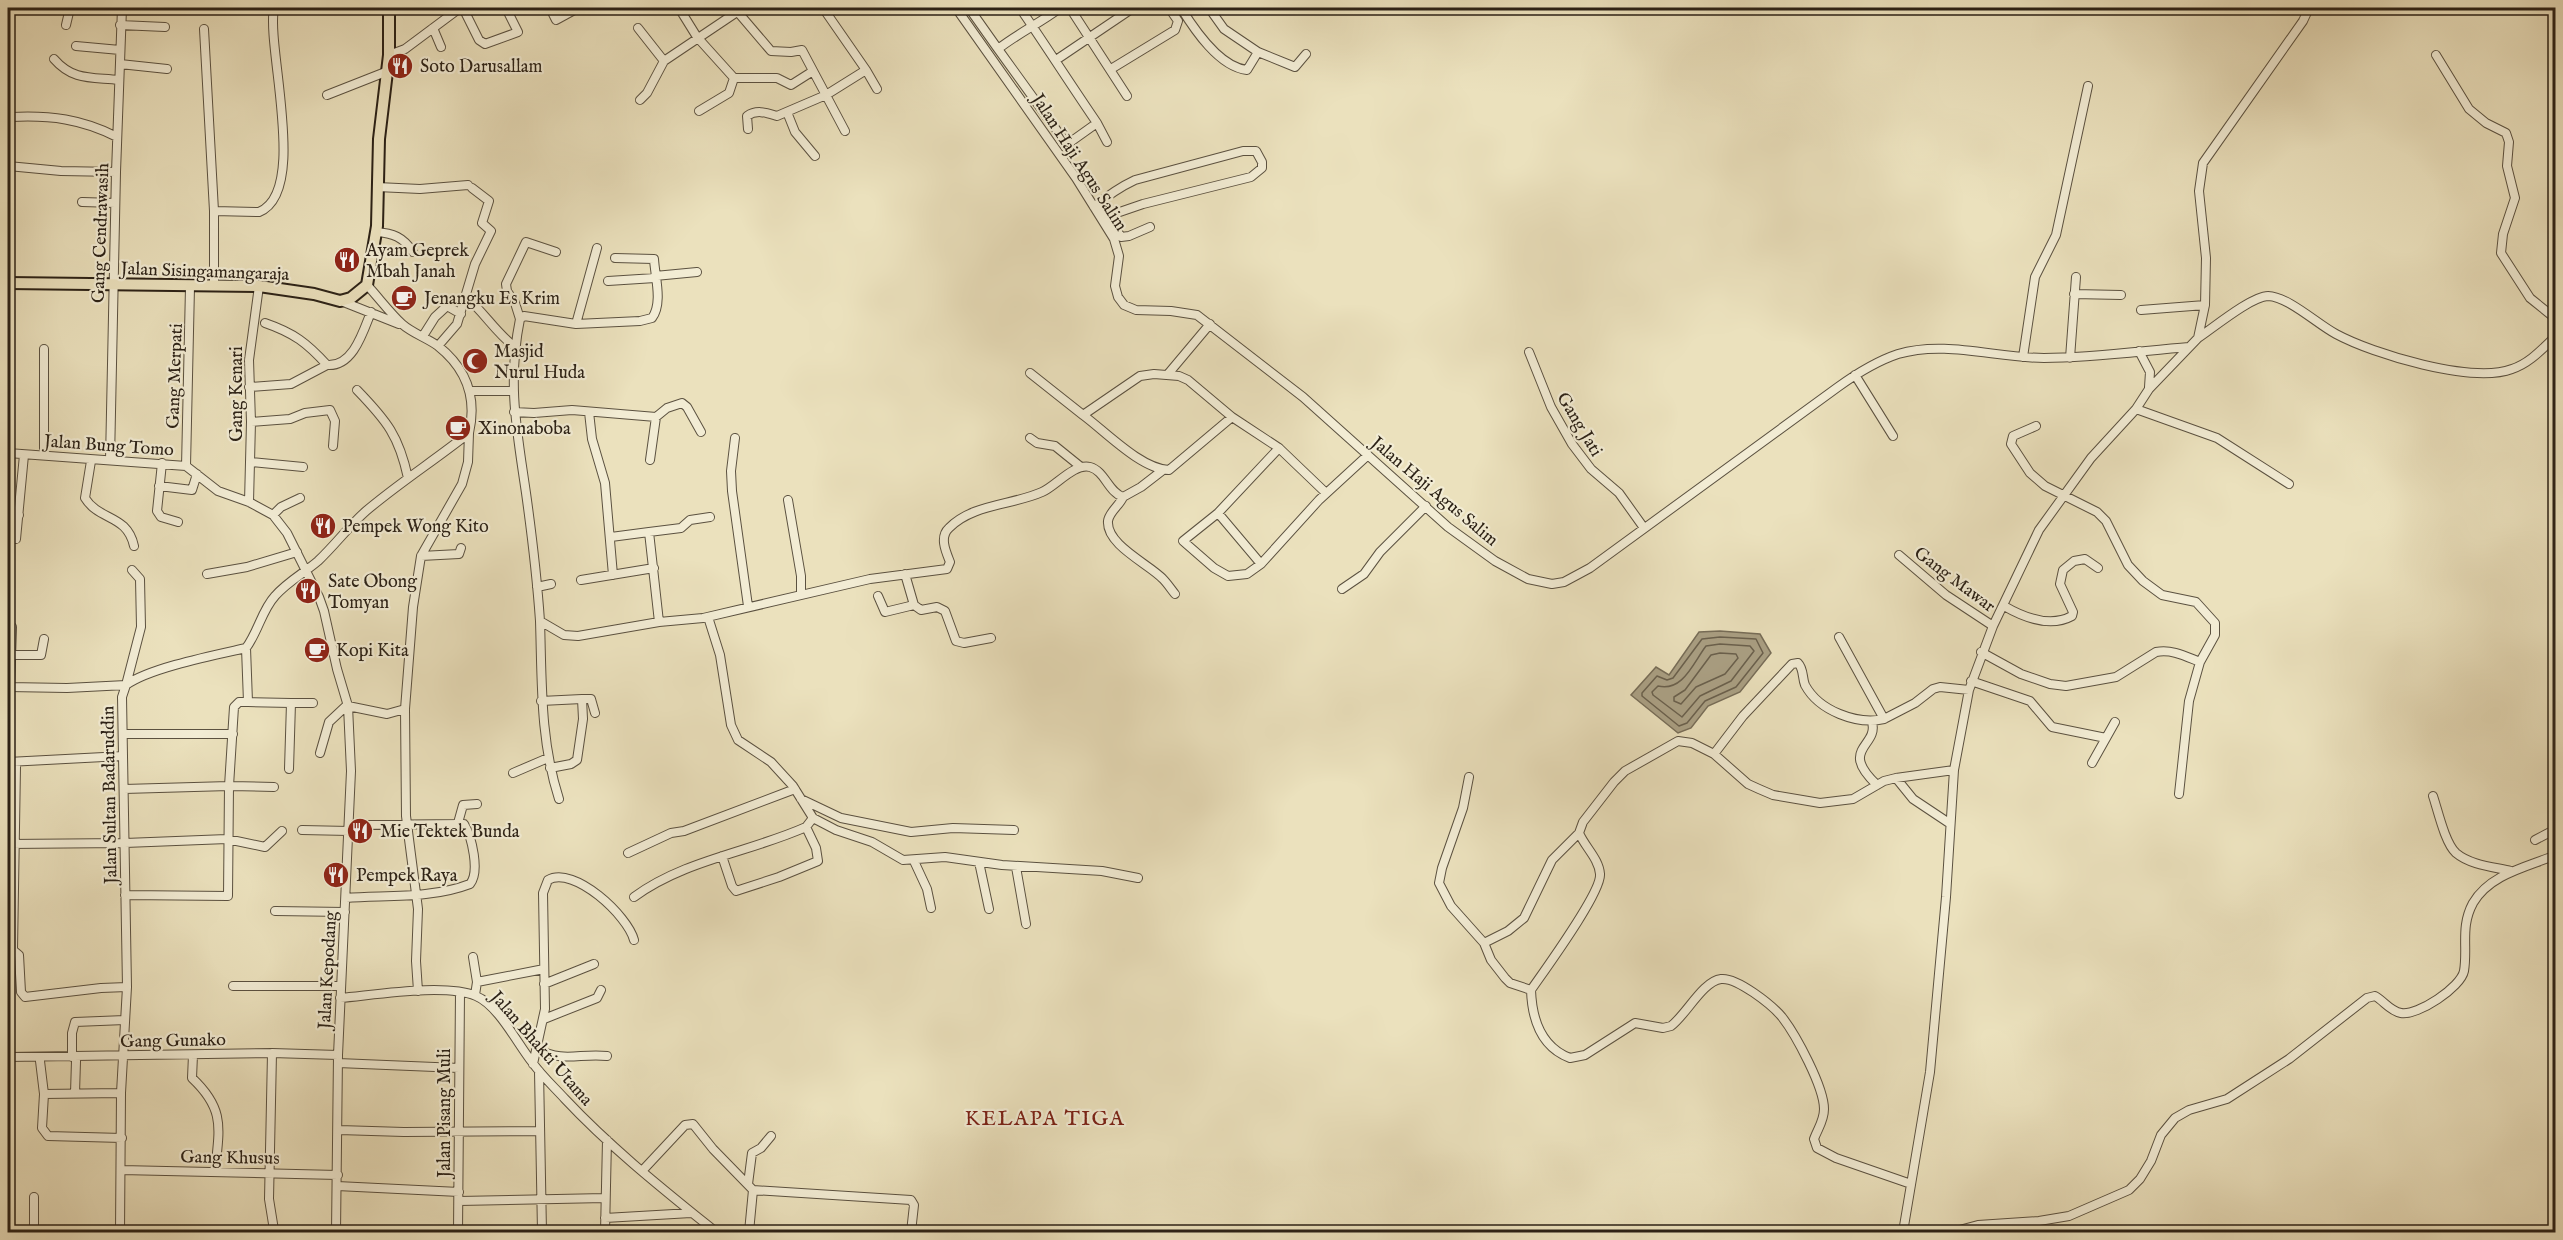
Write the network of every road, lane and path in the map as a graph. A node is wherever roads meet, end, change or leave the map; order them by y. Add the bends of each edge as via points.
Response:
1 (70, 8) edge
2 (122, 8) edge
3 (239, 8) edge
4 (274, 8) edge
5 (389, 8) edge
6 (462, 8) edge
7 (506, 8) edge
8 (550, 8) edge
9 (578, 8) edge
10 (679, 8) edge
11 (823, 8) edge
12 (956, 8) edge
13 (969, 8) edge
14 (1020, 8) edge
15 (1060, 8) edge
16 (1070, 8) edge
17 (1132, 8) edge
18 (1169, 8) edge
19 (1180, 8) edge
20 (1209, 8) edge
21 (2309, 8) edge
22 (735, 9) edge
23 (66, 25) dead end
24 (120, 25) junction
25 (1033, 26) junction
26 (165, 27) dead end
27 (433, 28) junction
28 (638, 28) dead end
29 (204, 29) dead end
30 (697, 37) junction
31 (1090, 37) junction
32 (76, 46) dead end
33 (441, 47) dead end
34 (998, 49) junction
35 (120, 50) junction
36 (1258, 52) junction
37 (1306, 54) dead end
38 (2436, 55) dead end
39 (389, 56) junction
40 (54, 59) dead end
41 (1056, 60) junction
42 (664, 61) junction
43 (120, 64) junction
44 (167, 69) dead end
45 (1111, 69) junction
46 (866, 70) junction
47 (388, 71) junction
48 (813, 71) junction
49 (734, 78) junction
50 (119, 80) junction
51 (2088, 86) dead end
52 (877, 89) dead end
53 (331, 94) dead end
54 (826, 95) junction
55 (1127, 96) dead end
56 (640, 100) dead end
57 (699, 111) dead end
58 (787, 112) junction
59 (11, 117) dead end
60 (1097, 123) junction
61 (748, 129) dead end
62 (845, 131) dead end
63 (117, 137) junction
64 (1107, 142) dead end
65 (815, 156) dead end
66 (8, 166) edge
67 (116, 171) junction
68 (377, 187) junction
69 (82, 202) dead end
70 (115, 203) junction
71 (1097, 204) junction
72 (214, 211) junction
73 (1108, 216) junction
74 (1150, 228) dead end
75 (377, 229) junction
76 (597, 248) dead end
77 (413, 252) dead end
78 (556, 252) dead end
79 (615, 258) dead end
80 (697, 272) dead end
81 (2076, 276) dead end
82 (655, 277) junction
83 (608, 281) dead end
84 (8, 283) edge
85 (113, 285) junction
86 (367, 285) junction
87 (214, 286) junction
88 (260, 286) junction
89 (190, 287) junction
90 (2074, 294) junction
91 (2121, 295) dead end
92 (466, 297) junction
93 (340, 301) junction
94 (2205, 305) junction
95 (2141, 310) dead end
96 (371, 312) junction
97 (461, 314) junction
98 (520, 319) junction
99 (2556, 319) edge
100 (265, 323) dead end
101 (576, 324) junction
102 (1210, 324) junction
103 (403, 326) junction
104 (423, 336) junction
105 (2556, 336) edge
106 (2198, 338) junction
107 (438, 346) junction
108 (515, 347) junction
109 (2189, 347) junction
110 (44, 349) dead end
111 (2139, 351) junction
112 (1529, 352) dead end
113 (2023, 357) junction
114 (2070, 358) junction
115 (327, 365) junction
116 (1030, 373) dead end
117 (1167, 374) junction
118 (1855, 375) junction
119 (249, 387) junction
120 (2149, 388) junction
121 (357, 390) dead end
122 (471, 391) junction
123 (512, 391) junction
124 (2136, 409) junction
125 (514, 412) junction
126 (589, 412) junction
127 (1083, 415) junction
128 (656, 417) junction
129 (1232, 417) junction
130 (251, 422) junction
131 (2036, 426) dead end
132 (701, 432) dead end
133 (469, 433) junction
134 (1893, 436) dead end
135 (735, 438) dead end
136 (1030, 438) dead end
137 (333, 446) dead end
138 (1279, 448) junction
139 (8, 453) edge
140 (24, 455) junction
141 (44, 455) junction
142 (1368, 455) junction
143 (110, 460) junction
144 (650, 460) dead end
145 (91, 461) junction
146 (251, 462) junction
147 (162, 463) junction
148 (186, 466) junction
149 (303, 467) dead end
150 (1081, 467) junction
151 (1163, 470) junction
152 (197, 474) junction
153 (408, 478) junction
154 (2289, 484) dead end
155 (159, 486) junction
156 (1326, 493) junction
157 (2062, 496) junction
158 (1123, 497) junction
159 (300, 498) dead end
160 (788, 500) dead end
161 (249, 502) junction
162 (1426, 506) junction
163 (1218, 513) junction
164 (8, 515) edge
165 (19, 515) junction
166 (273, 515) junction
167 (710, 517) dead end
168 (178, 522) dead end
169 (1644, 528) junction
170 (649, 532) junction
171 (611, 537) junction
172 (16, 539) dead end
173 (134, 546) dead end
174 (461, 548) dead end
175 (297, 552) junction
176 (1899, 555) dead end
177 (421, 556) junction
178 (1261, 564) junction
179 (654, 568) junction
180 (2098, 568) dead end
181 (132, 570) dead end
182 (306, 572) junction
183 (207, 574) dead end
184 (905, 574) junction
185 (613, 575) junction
186 (581, 580) dead end
187 (551, 584) dead end
188 (537, 587) junction
189 (1342, 589) dead end
190 (801, 593) junction
191 (1175, 594) dead end
192 (878, 596) dead end
193 (914, 605) junction
194 (748, 606) junction
195 (2004, 606) junction
196 (708, 617) junction
197 (540, 621) junction
198 (659, 622) junction
199 (1993, 626) junction
200 (12, 627) dead end
201 (1839, 637) dead end
202 (991, 638) dead end
203 (44, 639) dead end
204 (246, 648) junction
205 (1981, 652) junction
206 (11, 655) junction
207 (2200, 662) junction
208 (1971, 681) junction
209 (126, 685) junction
210 (9, 687) edge
211 (1969, 690) junction
212 (582, 699) junction
213 (541, 701) junction
214 (248, 702) junction
215 (291, 703) junction
216 (313, 703) dead end
217 (348, 706) junction
218 (405, 709) junction
219 (595, 713) dead end
220 (1884, 719) junction
221 (1872, 722) junction
222 (2115, 722) dead end
223 (123, 734) junction
224 (232, 734) junction
225 (2106, 738) junction
226 (320, 753) dead end
227 (1714, 754) junction
228 (123, 756) junction
229 (548, 758) junction
230 (8, 762) edge
231 (2092, 763) dead end
232 (16, 766) dead end
233 (550, 768) junction
234 (289, 769) dead end
235 (1954, 770) junction
236 (513, 773) dead end
237 (1469, 777) dead end
238 (1896, 778) junction
239 (11, 783) edge
240 (1877, 785) junction
241 (229, 786) junction
242 (274, 788) dead end
243 (124, 789) junction
244 (795, 789) junction
245 (2179, 794) dead end
246 (2433, 796) dead end
247 (559, 799) dead end
248 (801, 799) junction
249 (477, 804) dead end
250 (11, 816) edge
251 (813, 818) junction
252 (458, 823) junction
253 (1949, 823) junction
254 (407, 824) junction
255 (806, 827) junction
256 (349, 828) junction
257 (2556, 829) edge
258 (302, 830) dead end
259 (1014, 830) dead end
260 (282, 831) dead end
261 (1580, 833) junction
262 (227, 839) junction
263 (2535, 840) dead end
264 (125, 843) junction
265 (11, 844) edge
266 (628, 853) dead end
267 (2556, 855) edge
268 (722, 856) junction
269 (914, 861) junction
270 (979, 862) junction
271 (1016, 867) junction
272 (2511, 871) junction
273 (1138, 878) dead end
274 (417, 894) junction
275 (125, 895) junction
276 (634, 897) dead end
277 (346, 898) junction
278 (931, 908) dead end
279 (989, 909) dead end
280 (275, 911) dead end
281 (345, 912) junction
282 (1026, 924) dead end
283 (634, 940) dead end
284 (1484, 944) junction
285 (10, 950) edge
286 (473, 957) dead end
287 (594, 964) dead end
288 (544, 969) junction
289 (477, 982) junction
290 (544, 984) junction
291 (232, 986) dead end
292 (340, 986) junction
293 (127, 987) junction
294 (601, 990) dead end
295 (1531, 990) junction
296 (418, 991) junction
297 (460, 993) junction
298 (475, 995) junction
299 (340, 998) junction
300 (544, 1019) junction
301 (125, 1020) junction
302 (537, 1049) junction
303 (272, 1053) junction
304 (193, 1055) junction
305 (125, 1056) junction
306 (607, 1056) dead end
307 (8, 1057) edge
308 (74, 1059) junction
309 (338, 1059) junction
310 (40, 1061) dead end
311 (533, 1064) junction
312 (459, 1068) junction
313 (539, 1071) junction
314 (75, 1093) junction
315 (121, 1093) junction
316 (44, 1094) junction
317 (339, 1130) junction
318 (540, 1131) junction
319 (458, 1132) junction
320 (771, 1136) dead end
321 (122, 1138) junction
322 (607, 1140) junction
323 (121, 1170) junction
324 (642, 1171) junction
325 (215, 1172) junction
326 (269, 1173) junction
327 (338, 1175) junction
328 (1911, 1184) junction
329 (337, 1186) junction
330 (750, 1187) junction
331 (459, 1192) junction
332 (34, 1197) dead end
333 (540, 1198) junction
334 (605, 1198) junction
335 (459, 1201) junction
336 (691, 1213) junction
337 (605, 1218) junction
338 (274, 1230) dead end
339 (34, 1233) edge
340 (120, 1233) edge
341 (336, 1233) edge
342 (458, 1233) edge
343 (542, 1233) edge
344 (605, 1233) edge
345 (716, 1233) edge
346 (749, 1233) edge
347 (911, 1233) edge
348 (1903, 1233) edge
349 (1952, 1233) edge

1 - 23 street
2 - 24 street, Gang Cendrawasih
3 - 4 street
4 - 72 street via 282,97 280,184 266,210
5 - 39 main road
6 - 7 street via 483,44 518,32
6 - 27 street
8 - 9 street via 556,20
10 - 30 street
11 - 46 street
12 - 71 street, Jalan Haji Agus Salim
13 - 34 street
14 - 25 street
15 - 25 street
16 - 31 street
17 - 31 street
18 - 45 street via 1178,21 1175,30
19 - 36 street via 1203,42 1239,68 1247,70
20 - 36 street via 1224,29
21 - 94 street via 2203,163 2199,191 2206,258
22 - 30 street via 734,14
22 - 48 street via 771,51 802,49
24 - 26 street
24 - 35 street, Gang Cendrawasih
25 - 34 street
25 - 41 street
27 - 33 street
27 - 39 street
28 - 42 street
29 - 72 street
30 - 42 street
30 - 49 street
31 - 41 street
31 - 45 street
32 - 35 street
34 - 60 street via 1066,142
35 - 43 street, Gang Cendrawasih
36 - 37 street via 1294,68
38 - 99 street via 2469,109 2508,138 2506,160 2515,198 2501,253 2529,298
39 - 47 main road
40 - 50 street via 74,75
41 - 60 street
42 - 56 street
43 - 44 street
43 - 50 street, Gang Cendrawasih
45 - 55 street
46 - 52 street
46 - 54 street
47 - 53 street
47 - 68 main road
48 - 49 street via 791,85 777,78
48 - 54 street
49 - 57 street via 729,93
50 - 63 street, Gang Cendrawasih
51 - 113 street via 2058,229 2035,277
54 - 58 street
54 - 62 street
58 - 61 street via 777,116 768,112 749,113
58 - 65 street via 795,132
59 - 63 street via 76,121
60 - 64 street
63 - 67 street, Gang Cendrawasih
66 - 67 street
67 - 70 street, Gang Cendrawasih
68 - 75 main road
68 - 92 street via 470,187 489,201 482,223 491,231 475,264
69 - 70 street
70 - 85 street, Gang Cendrawasih
71 - 73 street
71 - 73 street via 1135,180 1244,151 1256,151 1262,162 1262,168 1251,177
71 - 102 street, Jalan Haji Agus Salim via 1118,249 1115,286 1124,305 1136,310 1186,312
72 - 87 street
73 - 74 street via 1121,237
75 - 77 street via 402,239
75 - 86 main road
76 - 101 street
78 - 98 street via 526,242 506,284
79 - 82 street via 652,258
80 - 82 street
81 - 90 street
82 - 83 street
82 - 101 street via 657,309 650,319
84 - 85 main road, Jalan Sisingamangaraja
85 - 89 main road, Jalan Sisingamangaraja
85 - 143 street, Gang Cendrawasih
86 - 93 main road via 351,298
86 - 103 street
87 - 88 main road, Jalan Sisingamangaraja
87 - 89 main road, Jalan Sisingamangaraja
88 - 93 main road, Jalan Sisingamangaraja
88 - 119 street, Gang Kenari
89 - 148 street, Gang Merpati
90 - 91 street
90 - 114 street
92 - 97 street
92 - 108 street
93 - 96 street
94 - 95 street
94 - 106 street
96 - 103 street
96 - 115 street via 351,353 343,362
97 - 104 street via 447,306
97 - 107 street
98 - 101 street
98 - 108 street
100 - 115 street via 306,342
102 - 117 street
102 - 142 street, Jalan Haji Agus Salim via 1303,397
103 - 104 street
104 - 107 street
105 - 106 street via 2533,358 2504,372 2443,368 2370,349 2336,334 2282,301 2265,296
106 - 109 street
107 - 122 street via 455,364
108 - 123 street
109 - 111 street, Jalan Haji Agus Salim
109 - 120 street
110 - 141 street
111 - 114 street, Jalan Haji Agus Salim
111 - 120 street via 2150,372
112 - 169 street, Gang Jati via 1551,407 1572,444 1595,474 1619,493
113 - 114 street, Jalan Haji Agus Salim
113 - 118 street, Jalan Haji Agus Salim via 1916,351 1884,360
115 - 119 street via 291,384
116 - 127 street
117 - 127 street via 1140,376
117 - 129 street via 1188,380
118 - 134 street
118 - 169 street, Jalan Haji Agus Salim
119 - 130 street, Gang Kenari
120 - 124 street
121 - 153 street via 398,441
122 - 123 street
122 - 133 street
123 - 125 street
124 - 154 street via 2217,438
124 - 157 street
125 - 126 street
125 - 188 street
126 - 128 street
126 - 171 street via 592,439 605,483
127 - 151 street via 1135,456
128 - 132 street via 682,403
128 - 144 street
129 - 138 street
129 - 151 street via 1174,467
130 - 137 street via 330,410 335,421
130 - 146 street, Gang Kenari
131 - 157 street via 2013,436 2011,444 2030,473
133 - 153 street
133 - 177 street via 462,484
135 - 194 street via 732,491
136 - 150 street via 1055,446
138 - 156 street
138 - 163 street
139 - 140 street, Jalan Bung Tomo
140 - 141 street, Jalan Bung Tomo
140 - 165 street
141 - 145 street, Jalan Bung Tomo
142 - 156 street
142 - 162 street, Jalan Haji Agus Salim
143 - 145 street, Jalan Bung Tomo
143 - 147 street, Jalan Bung Tomo
145 - 173 street via 85,498 95,509 127,528
146 - 149 street
146 - 161 street, Gang Kenari
147 - 148 street, Jalan Bung Tomo
147 - 155 street
148 - 152 street, Jalan Bung Tomo
150 - 158 street via 1096,470
150 - 184 street via 1043,492 977,512 949,527 944,539 950,562 947,569
151 - 158 street
152 - 155 street via 192,490
152 - 161 street, Jalan Bung Tomo via 218,491
153 - 182 street via 364,513
155 - 168 street via 159,514
156 - 178 street
157 - 195 street via 2039,530
157 - 207 street via 2097,512 2106,521 2128,565 2143,581 2162,595 2196,602 2213,620 2215,635
158 - 191 street via 1109,518 1112,533 1129,554 1162,578
159 - 166 street
160 - 190 street
161 - 166 street, Jalan Bung Tomo
162 - 169 street, Jalan Haji Agus Salim via 1477,550 1541,583 1564,582 1575,577
162 - 189 street via 1364,574
163 - 178 street
163 - 178 street via 1183,541 1228,576 1247,574
164 - 165 street
165 - 172 street
166 - 175 street, Jalan Bung Tomo
167 - 170 street via 690,520 681,528
170 - 171 street
170 - 179 street
171 - 185 street
174 - 177 street via 459,554
175 - 182 street, Jalan Bung Tomo
175 - 183 street
176 - 199 street, Gang Mawar via 1946,595
177 - 218 street via 412,607
179 - 185 street
179 - 198 street
180 - 195 street via 2085,559 2074,561 2063,570 2060,585 2073,612 2067,618 2031,619
181 - 209 street via 140,579 142,615
182 - 204 street via 273,598
182 - 217 street, Jalan Kepodang via 324,612
184 - 190 street
184 - 193 street
185 - 186 street
187 - 188 street
188 - 197 street
190 - 194 street
192 - 193 street via 885,612
193 - 202 street via 921,610 937,607 945,611 954,638 960,643
194 - 196 street
195 - 199 street
196 - 198 street
196 - 244 street via 720,655 735,736 771,762
197 - 198 street via 564,635 578,636
197 - 213 street
199 - 205 street
200 - 206 street
201 - 220 street
203 - 206 street via 41,656
204 - 209 street, Jalan Sultan Badaruddin via 147,675
204 - 214 street
205 - 207 street via 2021,674 2060,686 2116,676 2156,652 2179,653
205 - 208 street
206 - 210 street
207 - 245 street via 2189,702
208 - 211 street
208 - 225 street via 2030,700 2052,727
209 - 210 street
209 - 223 street, Jalan Sultan Badaruddin via 122,697
211 - 220 street via 1933,689
211 - 235 street
212 - 213 street
212 - 219 street via 591,699
212 - 233 street via 577,760
213 - 229 street
214 - 215 street
214 - 224 street via 235,705
215 - 216 street
215 - 234 street
217 - 218 street via 387,714
217 - 226 street via 329,722
217 - 256 street, Jalan Kepodang
218 - 254 street
220 - 221 street
221 - 227 street via 1823,706 1811,695 1801,666 1792,664
221 - 240 street via 1873,732 1862,746 1860,759
222 - 225 street
223 - 224 street
223 - 228 street, Jalan Sultan Badaruddin
224 - 241 street
225 - 231 street
227 - 240 street via 1748,784 1788,798 1831,804 1854,799
227 - 261 street via 1683,740 1663,748 1614,782 1583,822
228 - 230 street
228 - 243 street, Jalan Sultan Badaruddin
229 - 233 street
229 - 236 street
232 - 239 street
233 - 247 street
235 - 238 street
235 - 253 street
237 - 284 street via 1439,884 1460,918
238 - 240 street
238 - 253 street via 1913,799
239 - 250 street
241 - 242 street
241 - 243 street
241 - 262 street
243 - 264 street, Jalan Sultan Badaruddin
244 - 248 street
244 - 266 street via 671,833
246 - 272 street via 2456,853 2469,861
248 - 251 street
248 - 259 street via 836,817 911,832 953,828
249 - 252 street via 463,805
250 - 265 street
251 - 255 street
251 - 269 street via 872,842 898,858
252 - 254 street
252 - 274 street via 466,826 472,847 473,881 457,889
253 - 328 street via 1938,992
254 - 256 street
254 - 274 street
255 - 268 street
255 - 268 street via 818,861 779,877 736,891
256 - 258 street
256 - 277 street, Jalan Kepodang
257 - 263 street
260 - 262 street via 265,847
261 - 284 street via 1552,860 1524,918
261 - 295 street via 1598,864 1600,881 1590,904
262 - 264 street
262 - 275 street via 226,897
264 - 265 street
264 - 275 street, Jalan Sultan Badaruddin
265 - 285 street
267 - 272 street
268 - 276 street
269 - 270 street via 934,857
269 - 278 street
270 - 271 street
270 - 279 street
271 - 273 street via 1102,871
271 - 282 street
272 - 349 street via 2474,901 2463,935 2461,978 2426,1006 2401,1013 2375,996 2367,998 2289,1059 2227,1099 2175,1118 2161,1135 2140,1179 2129,1190 2069,1216 1978,1225
274 - 277 street
274 - 296 street
275 - 293 street, Jalan Sultan Badaruddin
277 - 281 street, Jalan Kepodang
280 - 281 street
281 - 292 street, Jalan Kepodang
283 - 288 street via 631,929 591,890 575,879 552,877 545,883 543,893
284 - 295 street via 1504,978
285 - 293 street via 19,956 21,992 25,997
286 - 289 street
287 - 290 street
288 - 289 street
288 - 290 street
289 - 298 street
290 - 300 street
291 - 292 street
292 - 299 street, Jalan Kepodang
293 - 301 street, Jalan Sultan Badaruddin
294 - 300 street via 597,998
295 - 328 street via 1532,1010 1542,1035 1548,1045 1570,1058 1585,1055 1635,1023 1671,1026 1714,981 1727,979 1738,983 1781,1015 1801,1047 1824,1108 1814,1139 1817,1148
296 - 297 street, Jalan Bhakti Utama
296 - 299 street, Jalan Bhakti Utama
297 - 298 street, Jalan Bhakti Utama
297 - 312 street, Jalan Pisang Muli
298 - 311 street, Jalan Bhakti Utama via 494,1010
299 - 309 street, Jalan Kepodang
300 - 302 street
301 - 305 street, Jalan Sultan Badaruddin
301 - 308 street via 75,1022
302 - 306 street via 552,1057
302 - 311 street
303 - 304 street, Gang Gunako
303 - 309 street, Gang Gunako
303 - 326 street
304 - 305 street, Gang Gunako
304 - 325 street via 192,1078 206,1091 217,1110
305 - 308 street, Gang Gunako
305 - 315 street, Jalan Sultan Badaruddin
307 - 308 street, Gang Gunako
308 - 314 street
309 - 312 street, Gang Gunako
309 - 317 street, Jalan Kepodang
310 - 316 street
311 - 313 street, Jalan Bhakti Utama
312 - 319 street, Jalan Pisang Muli
313 - 318 street
313 - 322 street, Jalan Bhakti Utama
314 - 315 street
314 - 316 street
315 - 321 street, Jalan Sultan Badaruddin
316 - 321 street via 42,1128 48,1136
317 - 319 street
317 - 327 street, Jalan Kepodang
318 - 319 street
318 - 333 street
319 - 331 street, Jalan Pisang Muli
320 - 330 street via 751,1155
321 - 323 street, Jalan Sultan Badaruddin
322 - 324 street, Jalan Bhakti Utama
322 - 334 street
323 - 325 street, Gang Khusus
323 - 340 street, Jalan Sultan Badaruddin
324 - 330 street via 689,1123
324 - 336 street, Jalan Bhakti Utama
325 - 326 street, Gang Khusus
326 - 327 street, Gang Khusus
326 - 338 street
327 - 329 street, Jalan Kepodang
328 - 348 street
329 - 331 street
329 - 341 street, Jalan Kepodang
330 - 346 street
330 - 347 street via 912,1200
331 - 335 street, Jalan Pisang Muli
332 - 339 street
333 - 334 street
333 - 335 street
333 - 343 street
334 - 337 street
335 - 342 street, Jalan Pisang Muli
336 - 337 street
336 - 345 street, Jalan Bhakti Utama
337 - 344 street

